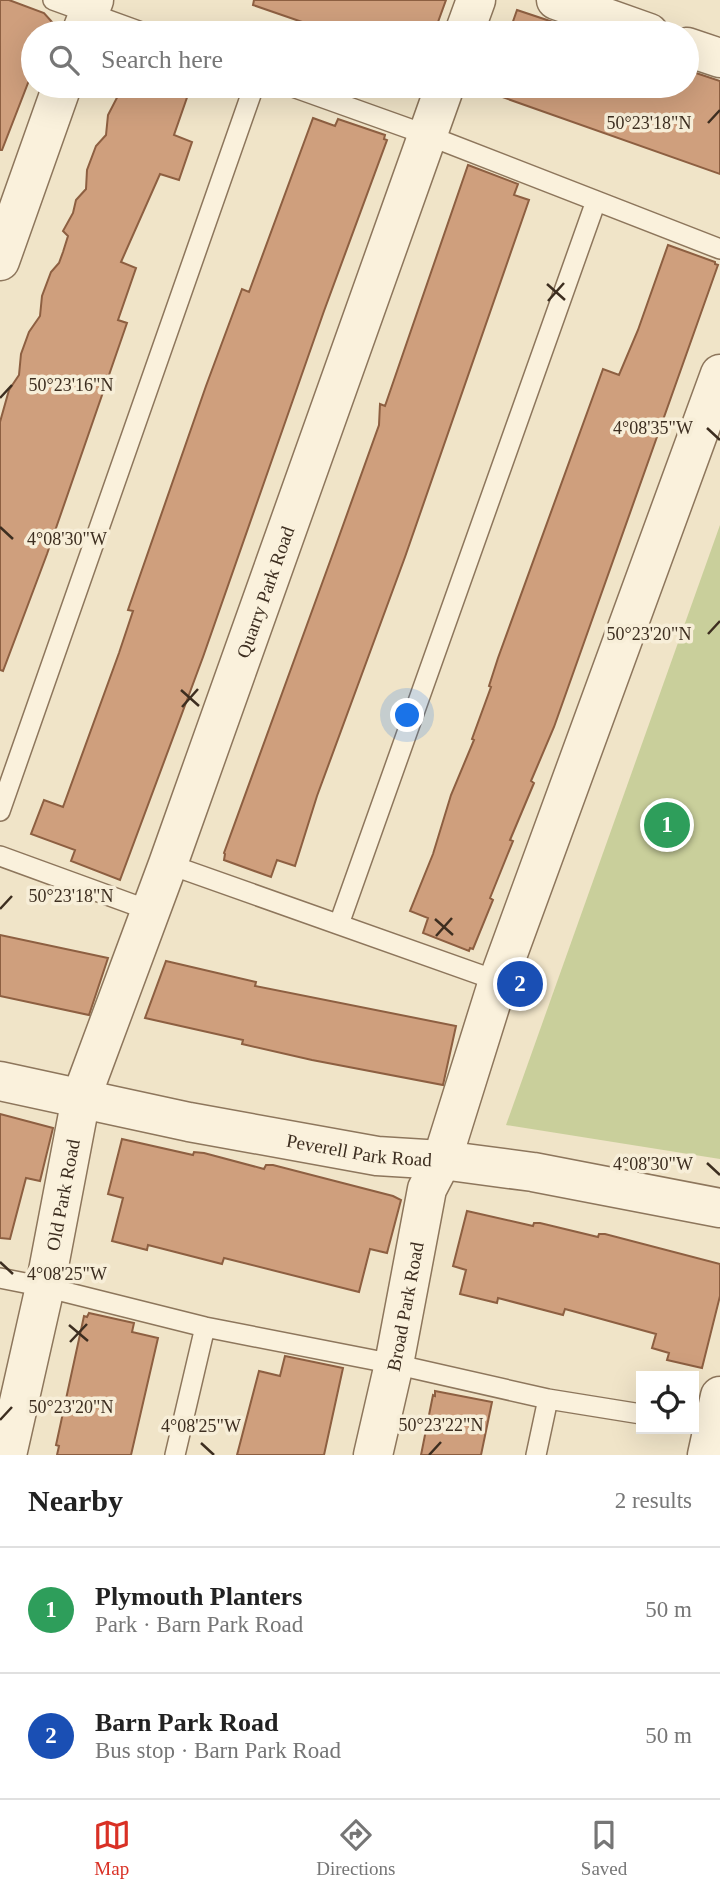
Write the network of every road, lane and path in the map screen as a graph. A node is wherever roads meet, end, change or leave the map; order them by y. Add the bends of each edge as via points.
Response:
1 (53, 0) edge
2 (476, 0) edge
3 (556, 0) edge
4 (88, 15) edge
5 (107, 21) edge
6 (468, 21) edge
7 (615, 21) edge
8 (699, 51) edge
9 (720, 58) edge
10 (58, 98) edge
11 (250, 98) edge
12 (324, 98) edge
13 (441, 98) edge
14 (427, 135) junction
15 (596, 201) junction
16 (720, 248) edge
17 (0, 261) edge
18 (720, 374) edge
19 (0, 811) edge
20 (0, 856) edge
21 (168, 864) junction
22 (151, 911) junction
23 (339, 924) junction
24 (498, 981) junction
25 (0, 1081) edge
26 (81, 1098) junction
27 (442, 1160) junction
28 (720, 1208) edge
29 (0, 1278) edge
30 (45, 1287) junction
31 (205, 1327) junction
32 (394, 1364) junction
33 (548, 1399) junction
34 (636, 1412) edge
35 (7, 1455) edge
36 (175, 1455) edge
37 (373, 1455) edge
38 (536, 1455) edge

1 - 4 lane
2 - 6 street
3 - 7 street
4 - 5 lane
8 - 9 street
10 - 17 street
11 - 19 lane
12 - 14 lane
13 - 14 street, Quarry Park Road
14 - 15 lane
14 - 21 street, Quarry Park Road
15 - 16 lane
15 - 23 lane
18 - 24 street, Broad Park Road
20 - 22 lane
21 - 22 street, Quarry Park Road
21 - 23 lane
22 - 26 street, Quarry Park Road
23 - 24 lane
24 - 27 street, Broad Park Road
25 - 26 street, Peverell Park Road
26 - 27 street, Peverell Park Road via 377,1156
26 - 30 street, Old Park Road
27 - 28 street, Peverell Park Road via 533,1172
27 - 32 street, Broad Park Road via 427,1189
29 - 30 lane
30 - 31 lane
30 - 35 street, Old Park Road
31 - 32 lane
31 - 36 lane
32 - 33 lane
32 - 37 street, Broad Park Road
33 - 34 lane
33 - 38 lane

